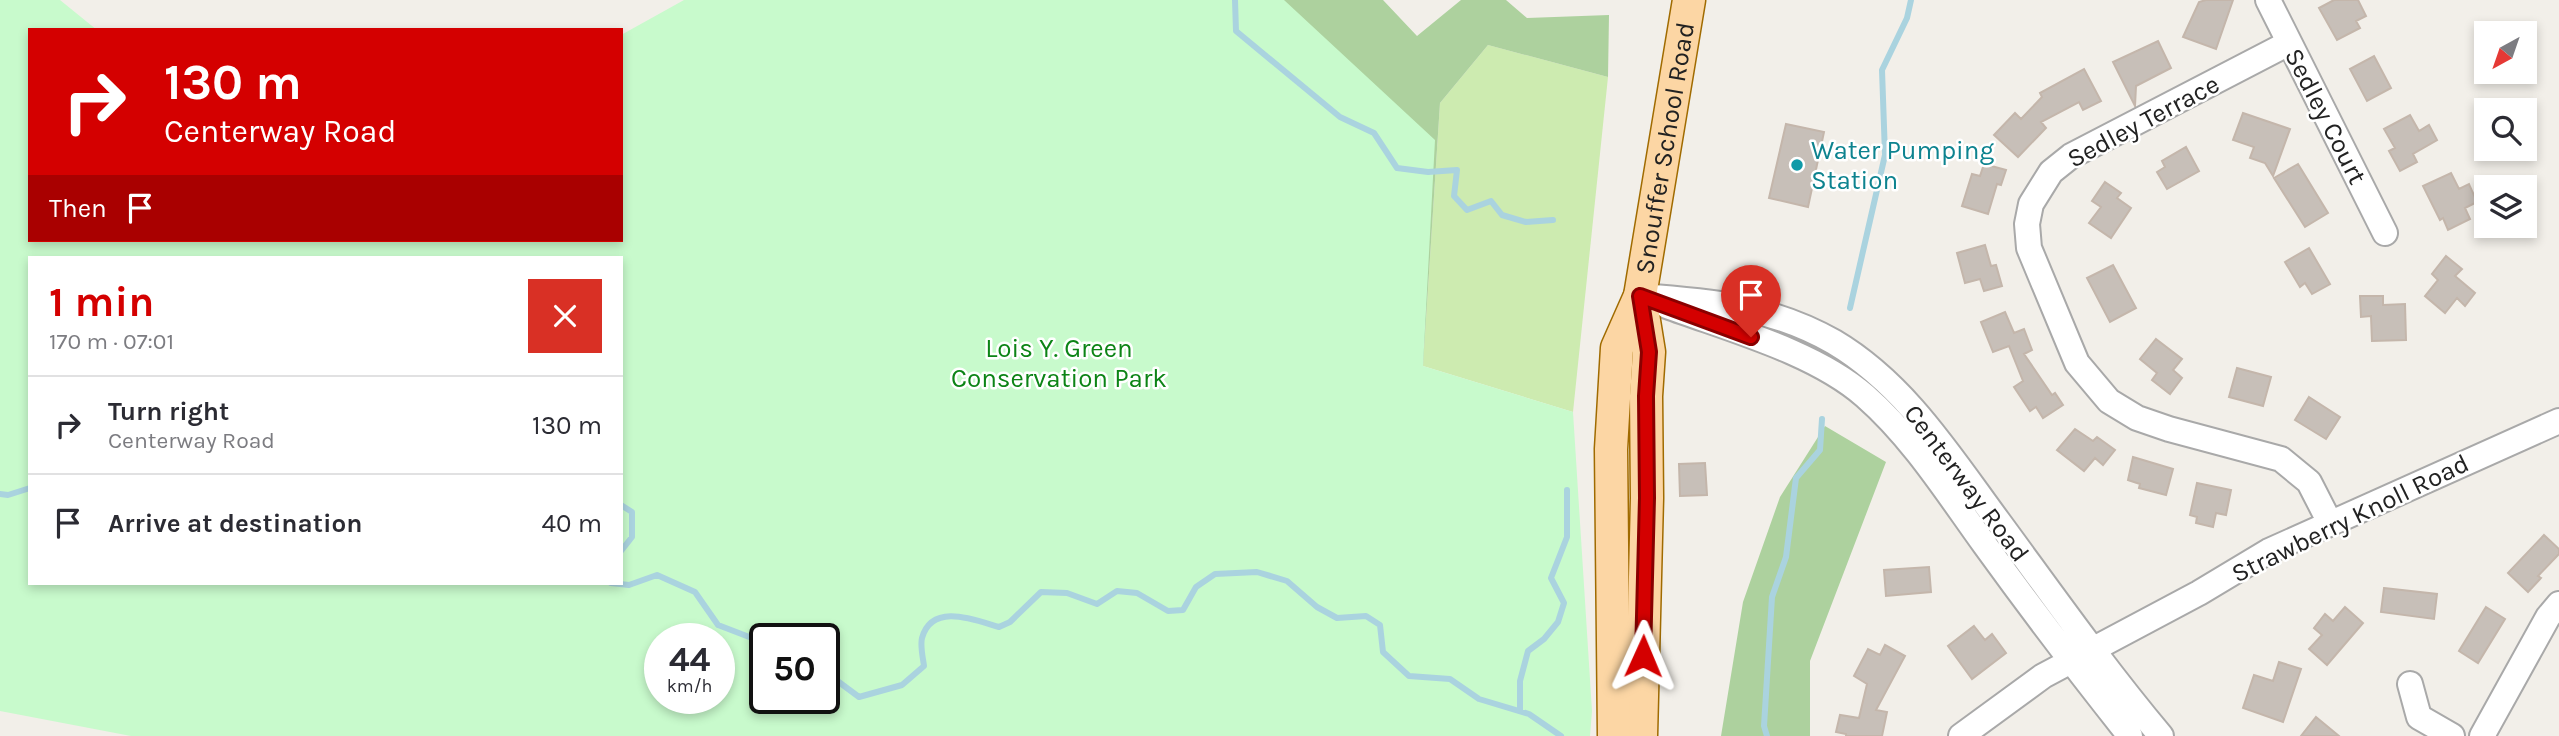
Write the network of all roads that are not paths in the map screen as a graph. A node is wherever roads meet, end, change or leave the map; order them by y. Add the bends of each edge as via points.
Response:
1 (1689, 0) edge
2 (2268, 0) edge
3 (2289, 43) junction
4 (2385, 233) dead end
5 (1640, 296) junction
6 (2559, 421) edge
7 (2330, 523) junction
8 (2559, 604) edge
9 (2092, 650) junction
10 (2070, 662) junction
11 (2410, 684) dead end
12 (1614, 727) edge
13 (1641, 736) edge
14 (1961, 736) edge
15 (2130, 736) edge
16 (2161, 736) edge
17 (2452, 736) edge
18 (2482, 736) edge

1 - 5 main road, Snouffer School Road
2 - 3 street, Sedley Court
3 - 4 street, Sedley Court
3 - 7 street, Sedley Terrace via 2071,156 2051,172 2031,204 2026,224 2029,248 2077,363 2109,401 2137,418 2169,429 2281,459 2309,482
5 - 9 street, Centerway Road via 1756,310 1835,343 1869,368 1920,415
5 - 10 street, Centerway Road via 1796,354 1864,396 1919,454
5 - 12 main road, Snouffer School Road via 1617,348 1612,416
5 - 13 main road, Snouffer School Road via 1649,352
6 - 7 street, Strawberry Knoll Road
7 - 9 street, Strawberry Knoll Road via 2269,551
8 - 18 street
9 - 10 street, Strawberry Knoll Road
9 - 16 street, Centerway Road
10 - 14 street, Strawberry Knoll Road via 2043,676
10 - 15 street, Centerway Road
11 - 17 street via 2419,717

